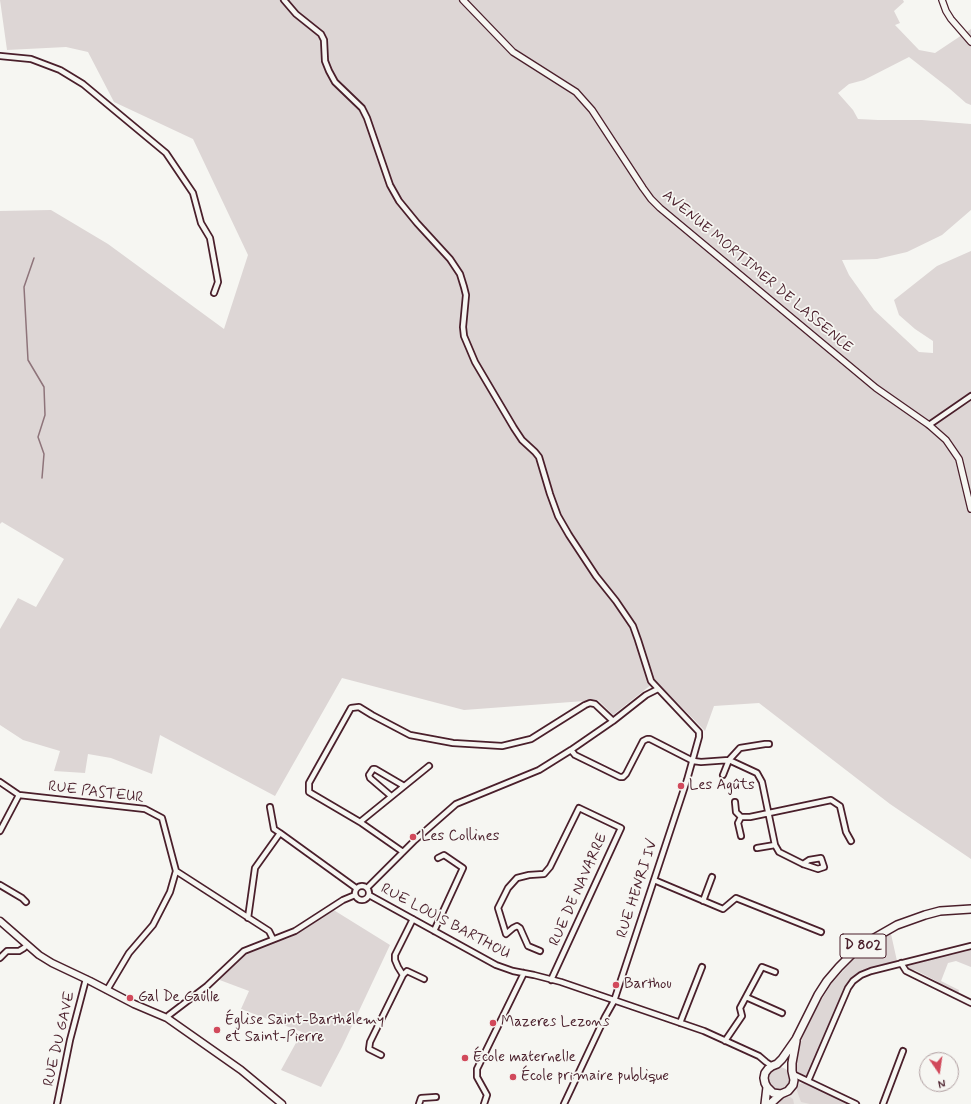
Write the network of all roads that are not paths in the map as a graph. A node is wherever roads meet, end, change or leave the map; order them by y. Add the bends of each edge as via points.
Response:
1 (284, 0) edge
2 (463, 0) edge
3 (942, 0) edge
4 (971, 42) edge
5 (0, 56) edge
6 (214, 293) dead end
7 (971, 396) edge
8 (929, 425) junction
9 (971, 509) edge
10 (658, 689) junction
11 (613, 721) junction
12 (769, 744) dead end
13 (571, 750) junction
14 (693, 760) junction
15 (729, 760) junction
16 (429, 766) dead end
17 (723, 775) dead end
18 (0, 782) edge
19 (404, 786) junction
20 (19, 796) junction
21 (391, 796) junction
22 (735, 802) dead end
23 (270, 806) dead end
24 (768, 813) junction
25 (741, 817) junction
26 (360, 822) junction
27 (0, 831) edge
28 (280, 833) junction
29 (741, 836) dead end
30 (851, 841) dead end
31 (775, 845) junction
32 (757, 848) dead end
33 (403, 852) junction
34 (438, 858) dead end
35 (803, 864) dead end
36 (176, 871) junction
37 (712, 877) dead end
38 (654, 880) junction
39 (0, 885) edge
40 (356, 888) junction
41 (367, 888) junction
42 (355, 895) junction
43 (369, 895) junction
44 (703, 901) junction
45 (26, 902) dead end
46 (971, 909) edge
47 (248, 918) junction
48 (413, 919) junction
49 (0, 921) edge
50 (434, 931) junction
51 (821, 932) dead end
52 (273, 939) junction
53 (27, 945) junction
54 (971, 946) edge
55 (540, 951) dead end
56 (0, 958) edge
57 (901, 963) junction
58 (702, 967) dead end
59 (775, 972) dead end
60 (524, 973) junction
61 (403, 974) junction
62 (424, 979) dead end
63 (86, 980) junction
64 (552, 980) junction
65 (107, 990) junction
66 (746, 997) junction
67 (614, 1001) junction
68 (971, 1003) edge
69 (782, 1013) dead end
70 (167, 1018) junction
71 (680, 1024) junction
72 (796, 1039) junction
73 (724, 1041) junction
74 (903, 1051) dead end
75 (381, 1055) dead end
76 (759, 1056) junction
77 (774, 1065) junction
78 (792, 1072) junction
79 (765, 1073) junction
80 (808, 1081) junction
81 (792, 1085) junction
82 (767, 1087) junction
83 (781, 1094) junction
84 (436, 1098) dead end
85 (57, 1104) edge
86 (282, 1104) edge
87 (420, 1104) edge
88 (484, 1104) edge
89 (564, 1104) edge
90 (765, 1104) edge
91 (770, 1104) edge
92 (856, 1104) edge
93 (883, 1104) edge

1 - 10 street via 296,14 321,34 329,71 335,82 362,108 390,185 399,201 460,274 466,295 464,336 475,362 522,440 539,457 558,516 596,576 633,626 651,681
2 - 8 street, AVENUE MORTIMER DE LASSENCE via 513,52 580,96 643,188 660,208 876,388
3 - 4 street via 951,19
5 - 6 street via 31,59 60,70 83,84 166,153 193,194 201,224 210,238 218,282
7 - 8 street
8 - 9 street, AVENUE MORTIMER DE LASSENCE via 946,440 959,459
10 - 11 street via 646,695
10 - 14 street, RUE HENRI IV via 698,732
11 - 13 street
11 - 26 street via 595,704 590,703 531,739 502,746 453,743 410,735 359,707 351,708 309,783 309,792
12 - 15 street via 740,748
13 - 14 street via 575,755 620,777 626,774 647,739
13 - 33 street via 539,770 456,804
14 - 15 street
14 - 38 street, RUE HENRI IV
15 - 17 street
15 - 24 street via 758,773
16 - 19 street
18 - 20 street
19 - 21 street
19 - 21 street via 373,769 370,778
20 - 27 street
20 - 36 street, RUE PASTEUR via 145,809 162,818
21 - 26 street
22 - 25 street via 736,812
23 - 28 street via 274,830
24 - 25 street
24 - 30 street via 831,800 840,806 846,832
24 - 31 street
25 - 29 street via 738,823
26 - 33 street
28 - 40 street
28 - 47 street via 255,868
31 - 32 street
31 - 35 street via 779,852
33 - 41 street
34 - 50 street via 444,855 463,868
36 - 47 street
36 - 65 street via 170,892 153,925 130,953
37 - 44 street
38 - 44 street
38 - 67 street, RUE HENRI IV
39 - 45 street
40 - 41 street
40 - 42 street
41 - 43 street
42 - 43 street via 362,900
42 - 52 street via 295,931
43 - 48 street, RUE LOUIS BARTHOU
44 - 51 street via 723,909 736,898
46 - 72 main road, D 802 via 918,917 897,925 869,941 852,954 827,981
47 - 52 street via 270,931
48 - 50 street, RUE LOUIS BARTHOU
48 - 61 street via 395,955
49 - 53 main road
50 - 60 street, RUE LOUIS BARTHOU via 496,964
52 - 70 street via 244,951 207,986
53 - 56 street via 18,951 7,950
53 - 63 main road via 52,963
54 - 57 street
55 - 64 street, RUE DE NAVARRE via 528,946 523,932 517,926 506,934 498,908 508,888 518,878 544,874 550,867 579,808 621,828
57 - 68 street via 906,971
57 - 80 street via 871,971 853,981
58 - 71 street
59 - 66 street via 762,967
60 - 64 street, RUE LOUIS BARTHOU
60 - 88 street via 477,1069 487,1095
61 - 62 street via 407,971
61 - 75 street via 370,1042 369,1049
63 - 65 main road
63 - 85 street, RUE DU GAVE
64 - 67 street, RUE LOUIS BARTHOU
65 - 70 main road
66 - 69 street
66 - 73 street via 740,1008 742,1016
67 - 71 street, RUE LOUIS BARTHOU
67 - 89 street, RUE HENRI IV
70 - 86 main road via 241,1070
71 - 73 street, RUE LOUIS BARTHOU via 704,1031
72 - 77 main road, D 802 via 782,1059
72 - 78 main road, D 802
73 - 76 street, RUE LOUIS BARTHOU
74 - 93 street
76 - 77 street, RUE LOUIS BARTHOU
76 - 79 street
77 - 78 main road via 785,1066
77 - 79 main road
78 - 80 street
78 - 81 main road
79 - 82 main road via 764,1083
80 - 81 street
80 - 92 street
81 - 83 main road via 788,1091
82 - 83 main road via 773,1093
82 - 90 main road
83 - 91 main road
84 - 87 street via 421,1098

